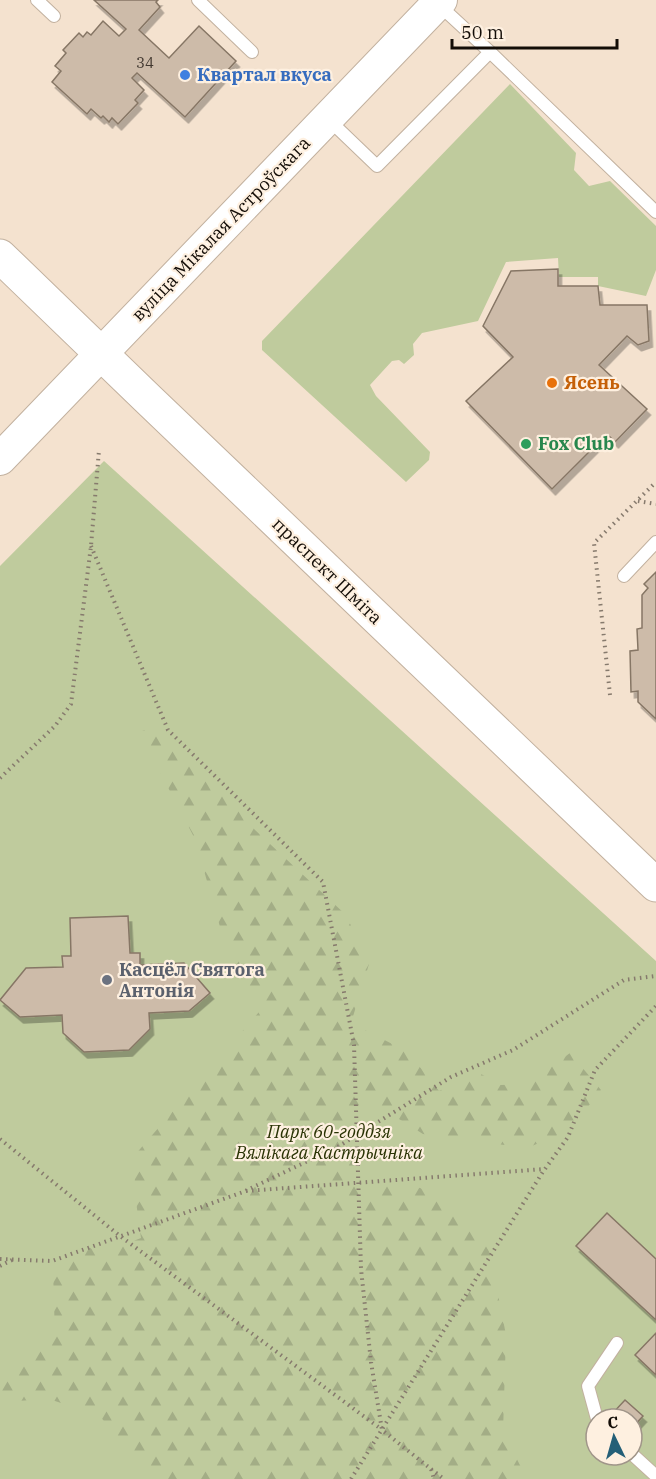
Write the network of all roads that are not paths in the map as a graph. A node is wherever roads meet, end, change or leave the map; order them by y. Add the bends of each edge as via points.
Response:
1 (37, 0) edge
2 (198, 0) edge
3 (437, 1) edge
4 (54, 16) dead end
5 (252, 52) dead end
6 (490, 52) junction
7 (328, 119) junction
8 (656, 212) edge
9 (0, 255) edge
10 (101, 352) junction
11 (0, 459) edge
12 (656, 542) edge
13 (624, 576) dead end
14 (656, 885) edge
15 (617, 1343) dead end
16 (594, 1407) edge
17 (644, 1465) edge
18 (656, 1476) edge

1 - 4 lane
2 - 5 lane
3 - 6 lane
3 - 7 main road, вуліца Мікалая Астроўскага
6 - 7 lane via 376,166
6 - 8 lane
7 - 10 main road, вуліца Мікалая Астроўскага
9 - 10 main road, праспект Шміта
10 - 11 main road, вуліца Мікалая Астроўскага
10 - 14 main road, праспект Шміта
12 - 13 lane
15 - 16 lane via 588,1386
17 - 18 lane

